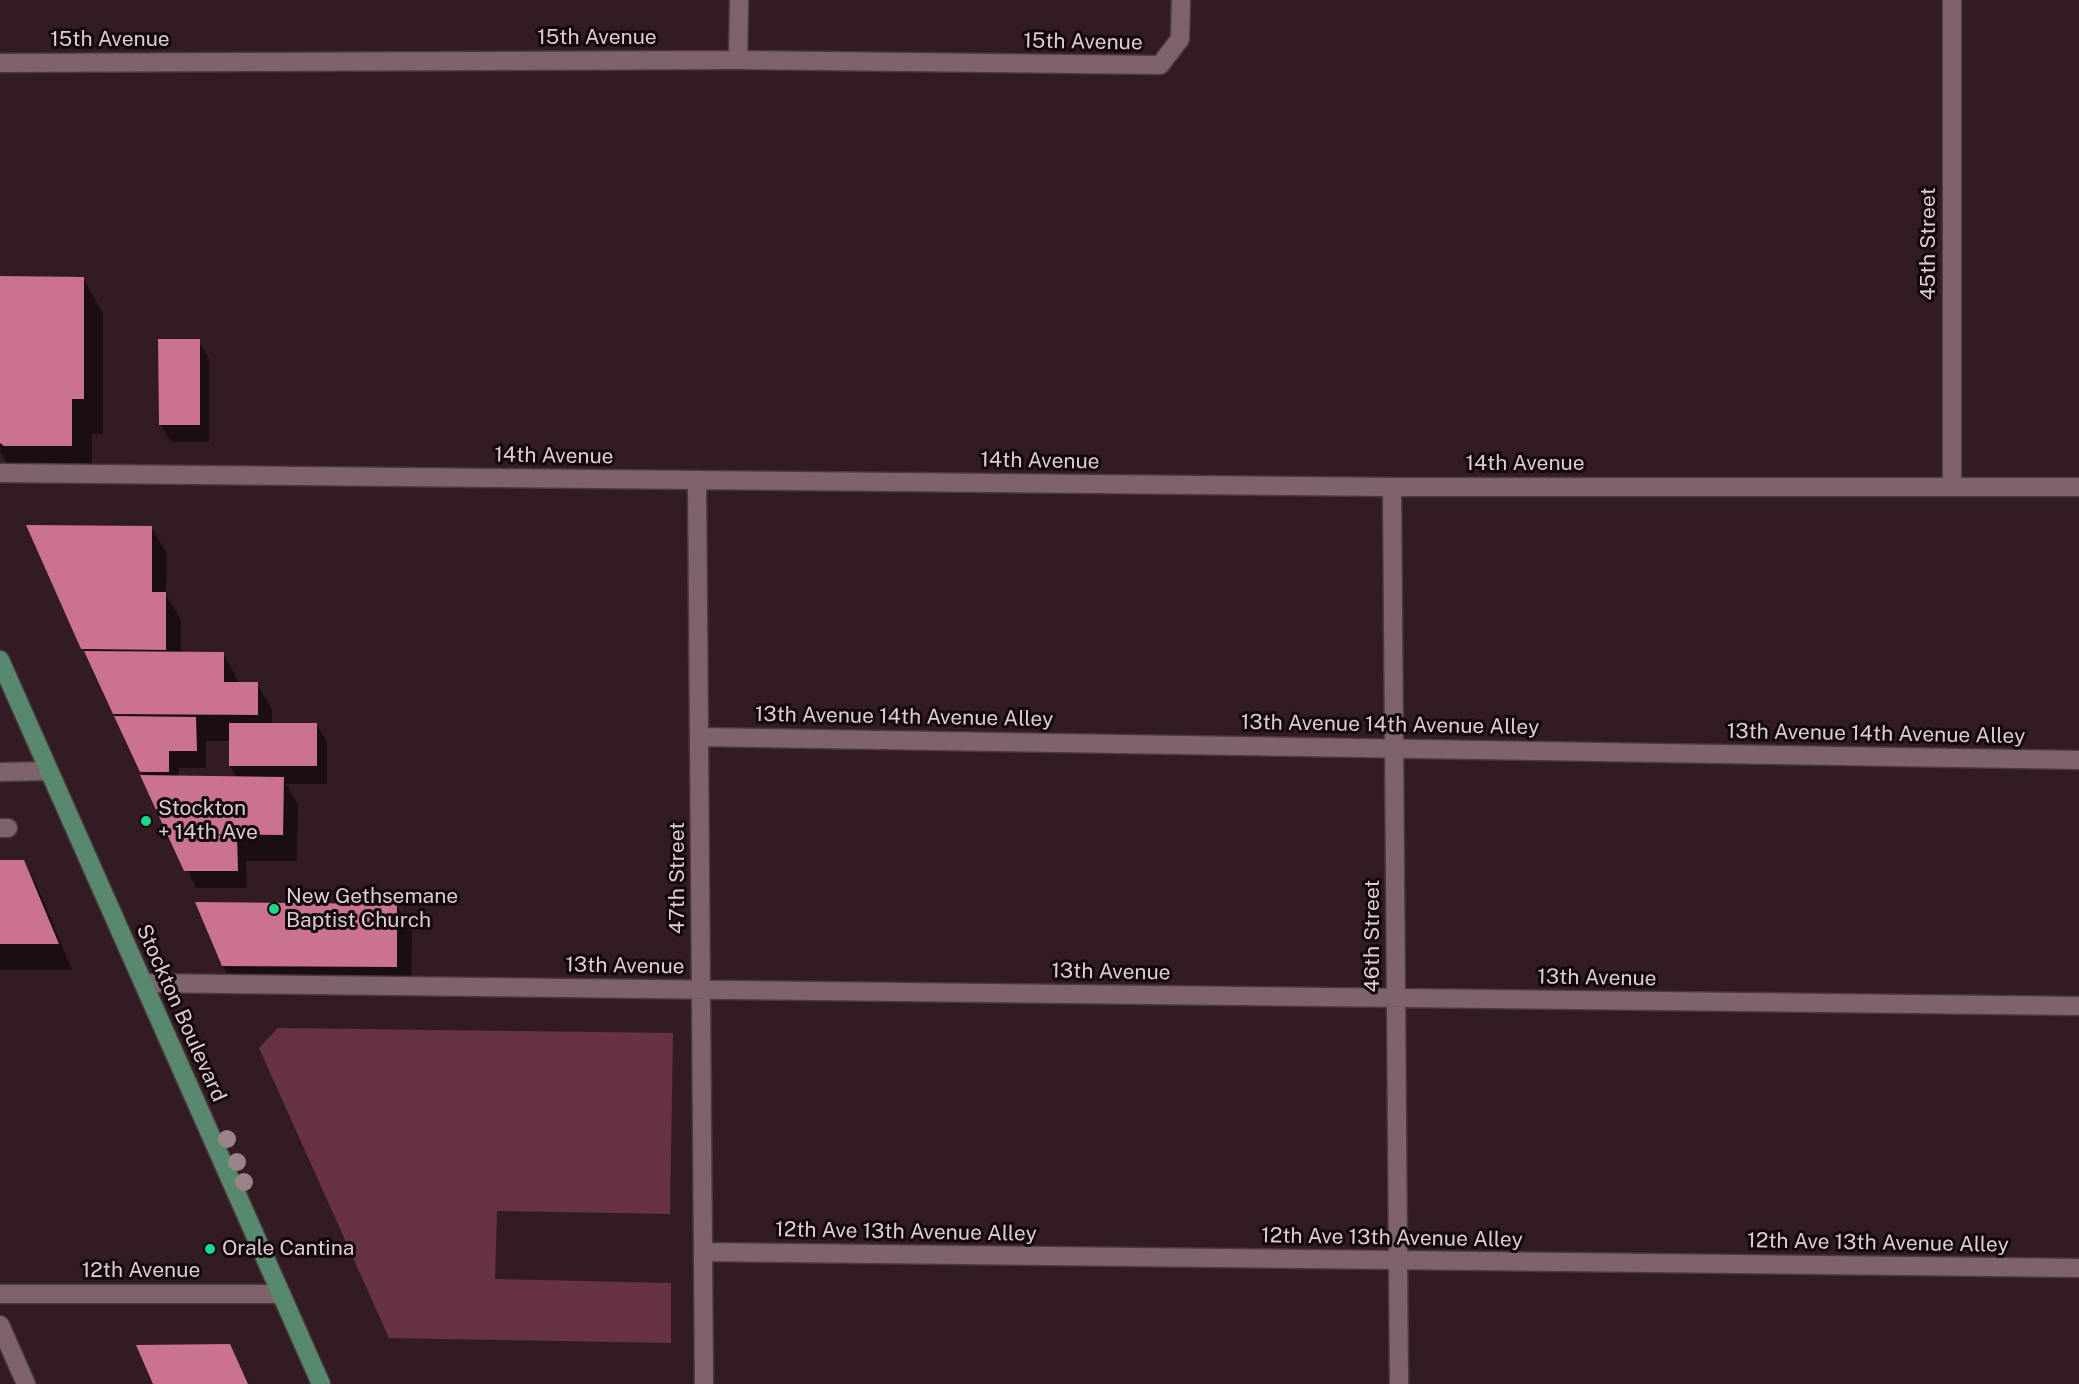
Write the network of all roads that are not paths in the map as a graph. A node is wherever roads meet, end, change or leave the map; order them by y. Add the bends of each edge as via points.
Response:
1 (739, 0) edge
2 (1180, 0) edge
3 (1952, 0) edge
4 (738, 60) junction
5 (0, 63) edge
6 (0, 473) edge
7 (697, 480) junction
8 (1392, 487) junction
9 (1952, 487) junction
10 (2079, 487) edge
11 (0, 660) edge
12 (699, 737) junction
13 (1394, 748) junction
14 (2079, 760) edge
15 (49, 771) junction
16 (0, 772) edge
17 (143, 983) junction
18 (701, 990) junction
19 (1396, 998) junction
20 (2079, 1006) edge
21 (704, 1252) junction
22 (1398, 1260) junction
23 (2079, 1268) edge
24 (0, 1294) edge
25 (281, 1294) junction
26 (0, 1325) edge
27 (26, 1384) edge
28 (321, 1384) edge
29 (704, 1384) edge
30 (1399, 1384) edge

1 - 4 street
2 - 4 street, 15th Avenue via 1180,39 1160,65
3 - 9 street, 45th Street
4 - 5 street, 15th Avenue
6 - 7 street, 14th Avenue
7 - 8 street, 14th Avenue
7 - 12 street, 47th Street
8 - 9 street, 14th Avenue
8 - 13 street, 46th Street
9 - 10 street, 14th Avenue
11 - 15 main road, Stockton Boulevard
12 - 13 street, 13th Avenue 14th Avenue Alley
12 - 18 street, 47th Street
13 - 14 street, 13th Avenue 14th Avenue Alley
13 - 19 street, 46th Street
15 - 16 street
15 - 17 main road, Stockton Boulevard
17 - 18 street, 13th Avenue
17 - 25 main road, Stockton Boulevard
18 - 19 street, 13th Avenue
18 - 21 street, 47th Street
19 - 20 street, 13th Avenue
19 - 22 street, 46th Street
21 - 22 street, 12th Ave 13th Avenue Alley
21 - 29 street, 47th Street
22 - 23 street, 12th Ave 13th Avenue Alley
22 - 30 street, 46th Street
24 - 25 street, 12th Avenue
25 - 28 main road, Stockton Boulevard
26 - 27 street

